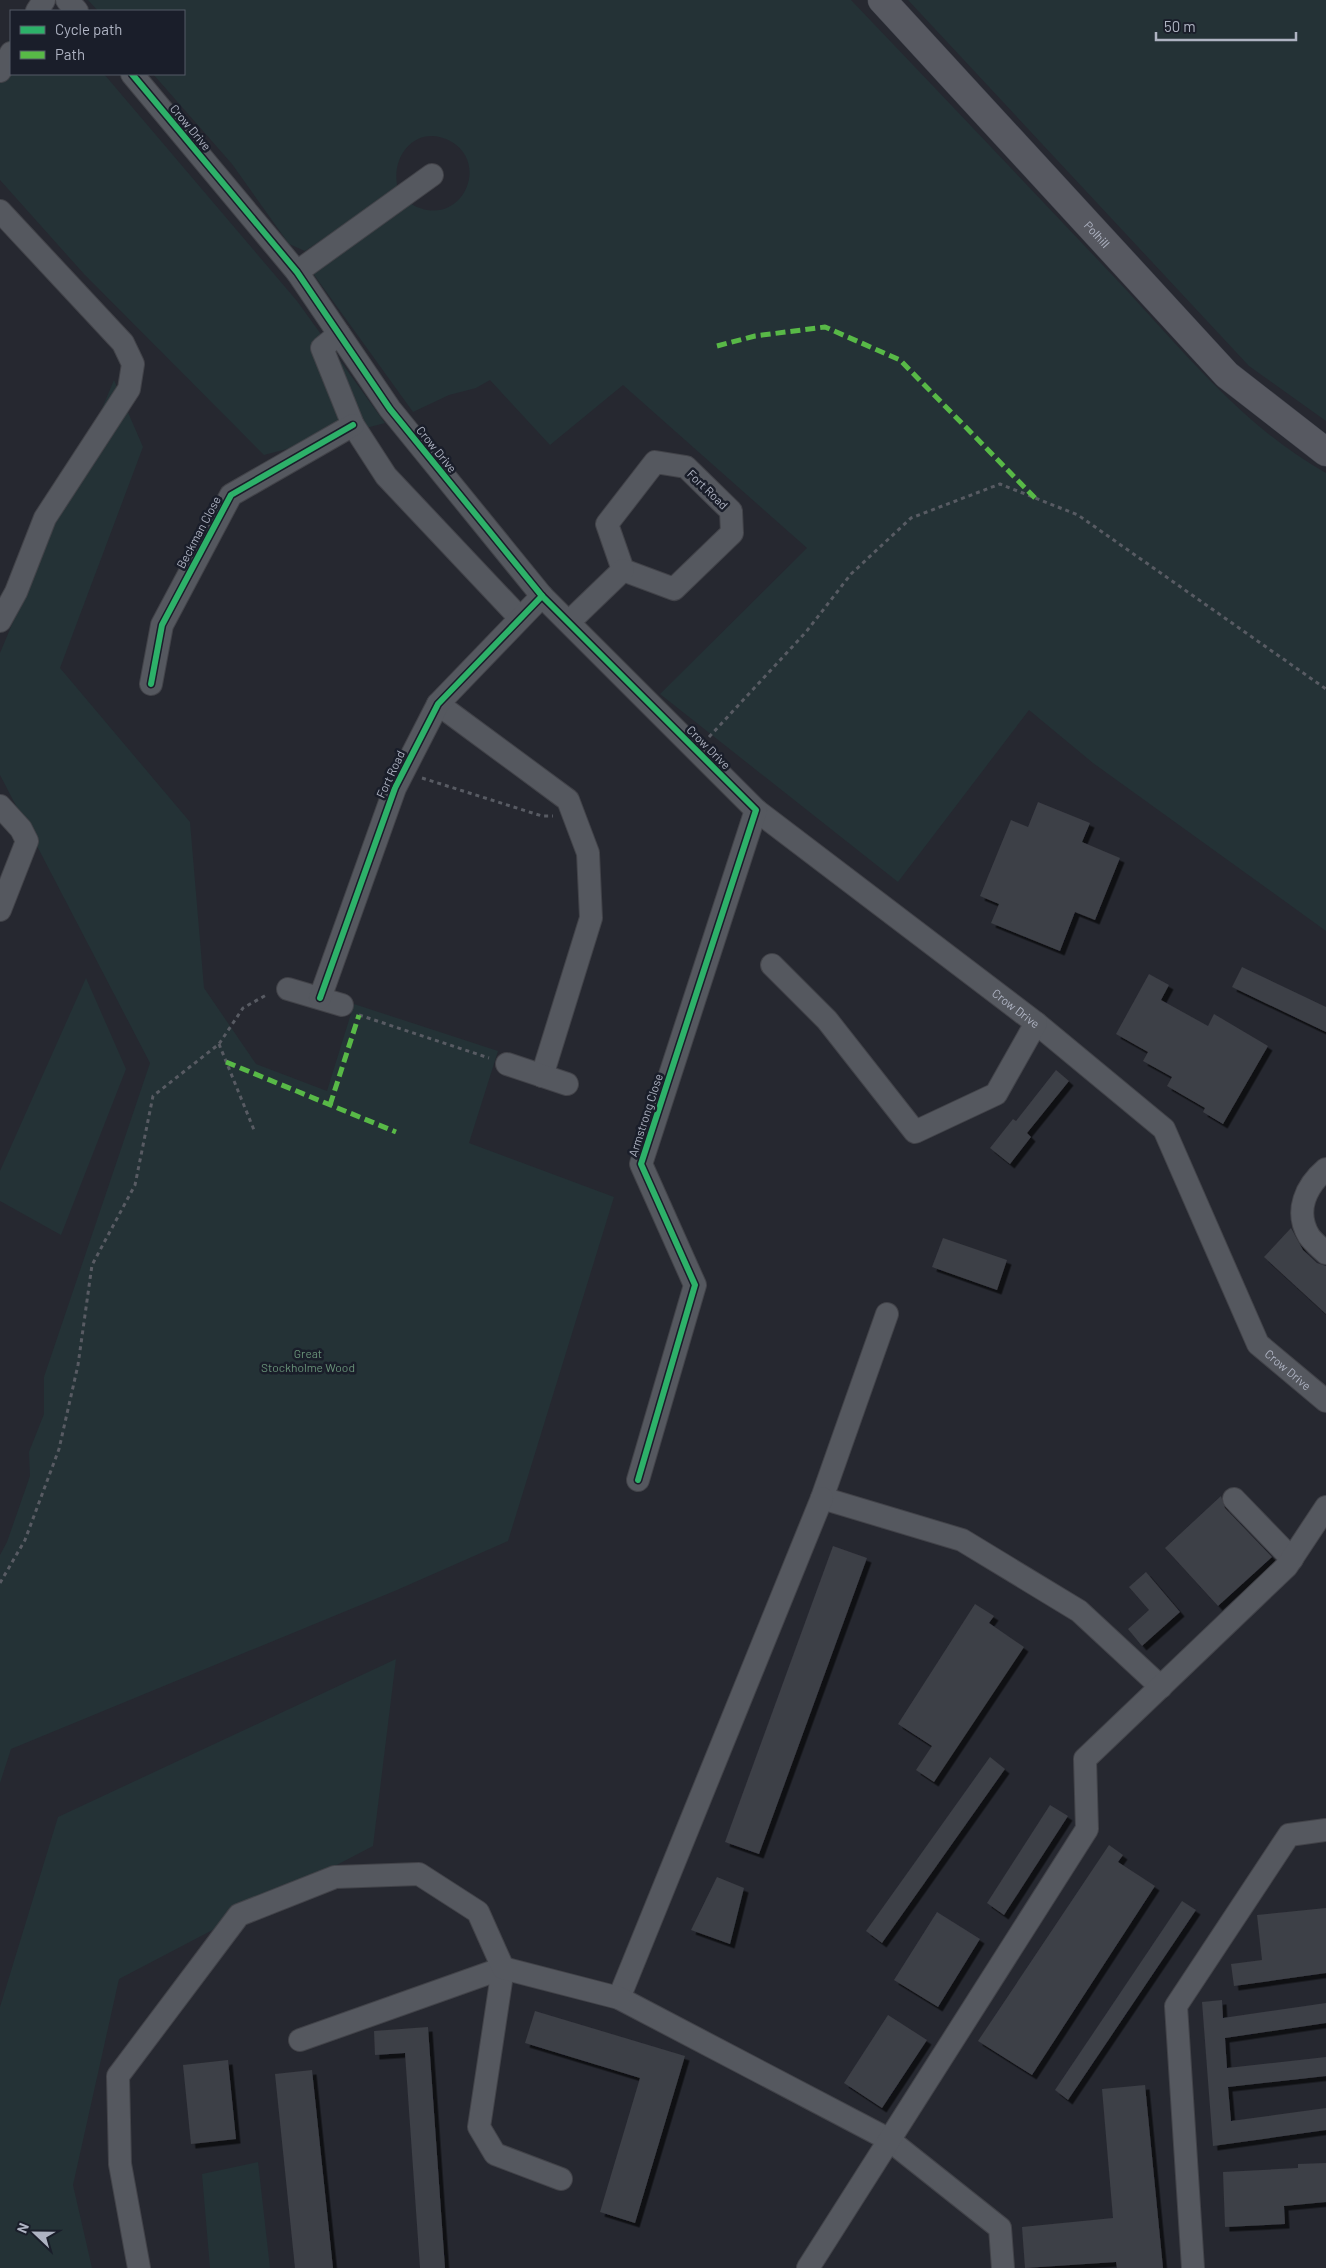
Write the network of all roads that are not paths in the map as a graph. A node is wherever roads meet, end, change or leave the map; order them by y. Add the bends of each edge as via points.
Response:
1 (67, 0) edge
2 (882, 0) edge
3 (76, 10) edge
4 (10, 55) edge
5 (0, 71) edge
6 (133, 75) edge
7 (432, 175) dead end
8 (0, 211) edge
9 (297, 272) junction
10 (339, 334) junction
11 (353, 424) junction
12 (1326, 452) edge
13 (623, 570) junction
14 (542, 596) junction
15 (520, 618) junction
16 (0, 621) edge
17 (569, 622) junction
18 (151, 684) dead end
19 (438, 704) junction
20 (0, 806) edge
21 (756, 810) junction
22 (0, 910) edge
23 (772, 965) dead end
24 (288, 989) road end
25 (320, 998) junction
26 (342, 1005) road end
27 (1036, 1023) junction
28 (507, 1064) road end
29 (542, 1076) junction
30 (567, 1084) dead end
31 (1326, 1169) edge
32 (1326, 1253) edge
33 (887, 1314) dead end
34 (1326, 1401) edge
35 (638, 1480) dead end
36 (822, 1498) junction
37 (1234, 1499) dead end
38 (1326, 1507) edge
39 (1292, 1559) junction
40 (1160, 1687) junction
41 (1326, 1830) edge
42 (503, 1968) junction
43 (619, 1998) junction
44 (300, 2040) dead end
45 (888, 2140) junction
46 (561, 2179) dead end
47 (140, 2268) edge
48 (808, 2268) edge
49 (1003, 2268) edge
50 (1194, 2268) edge

1 - 3 street
2 - 12 main road, Polhill via 1226,376
4 - 5 street
6 - 9 street, Crow Drive
7 - 9 street
8 - 16 street via 123,343 133,364 129,389 46,518 16,592
9 - 10 street, Crow Drive
10 - 11 street via 322,348
10 - 14 street, Crow Drive via 390,409
11 - 15 street via 386,476
11 - 18 street, Beckman Close via 231,495 162,625
13 - 13 street, Fort Road via 674,590 732,533 731,511 686,467 656,462 607,524
13 - 17 street
14 - 15 street, Fort Road
14 - 17 street, Crow Drive
15 - 19 street, Fort Road
17 - 21 street, Crow Drive
19 - 25 street, Fort Road via 395,788
19 - 29 street via 568,800 588,853 590,918
20 - 22 street via 21,829 26,841
21 - 27 street, Crow Drive
21 - 35 street, Armstrong Close via 641,1164 695,1285
23 - 27 street via 827,1020 916,1132 996,1094
24 - 25 street
25 - 26 street
27 - 34 street, Crow Drive via 1164,1129 1258,1344
28 - 29 street
29 - 30 street
31 - 32 street via 1312,1181 1302,1204 1309,1237
33 - 36 street
36 - 40 street via 962,1540 1079,1611
36 - 43 street
37 - 39 street
38 - 39 street
39 - 40 street
40 - 45 street via 1085,1759 1087,1829
41 - 50 street via 1289,1835 1176,2006
42 - 43 street
42 - 44 street
42 - 46 street via 479,2127 495,2154
42 - 47 street via 478,1912 419,1874 336,1877 238,1915 118,2076 120,2164
43 - 45 street
45 - 48 street
45 - 49 street via 1000,2228

